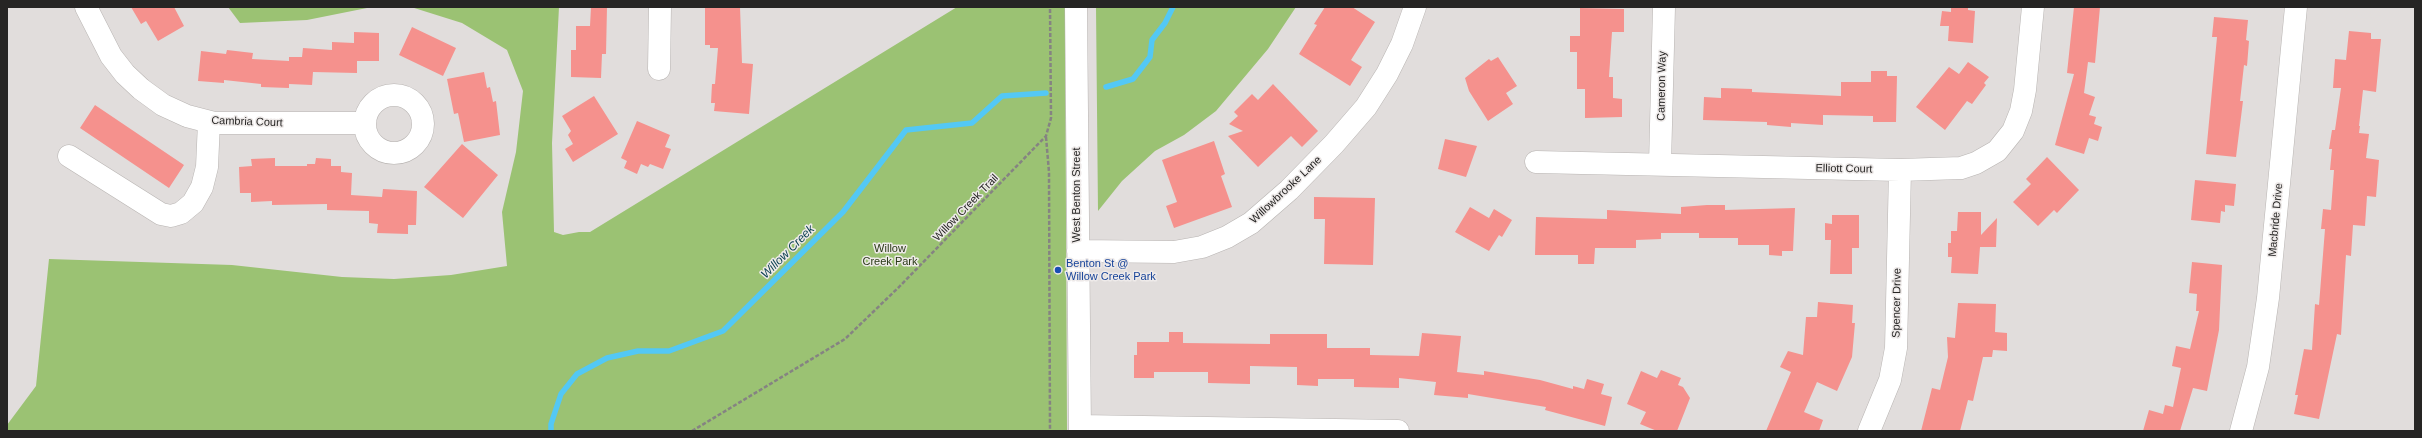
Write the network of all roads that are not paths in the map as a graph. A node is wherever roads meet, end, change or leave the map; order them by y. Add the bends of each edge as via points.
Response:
1 (86, 7) edge
2 (660, 7) edge
3 (1076, 7) edge
4 (1415, 7) edge
5 (1664, 7) edge
6 (2033, 7) edge
7 (2296, 7) edge
8 (659, 69) dead end
9 (209, 122) junction
10 (364, 123) dead end
11 (69, 156) dead end
12 (1536, 162) dead end
13 (1660, 164) junction
14 (1900, 170) junction
15 (1078, 251) junction
16 (1080, 428) edge
17 (1308, 430) edge
18 (1398, 431) edge
19 (1869, 431) edge
20 (2241, 431) edge

1 - 9 street, Cambria Court via 111,56 140,89 188,116
2 - 8 street
3 - 15 street, West Benton Street
4 - 15 street, Willowbrooke Lane via 1402,44 1366,108 1289,190 1251,222 1227,237 1174,252
5 - 13 street, Cameron Way
6 - 14 street, Elliott Court via 2022,111 2013,132 1997,150 1976,163 1961,168
7 - 20 street, Macbride Drive via 2268,298 2258,367
9 - 10 street, Cambria Court
9 - 11 street via 207,167 202,187 193,203 181,213 171,216 160,214
12 - 13 street, Elliott Court
13 - 14 street, Elliott Court
14 - 19 street, Spencer Drive via 1896,348 1890,380
15 - 16 street, West Benton Street
16 - 17 street
17 - 18 street

